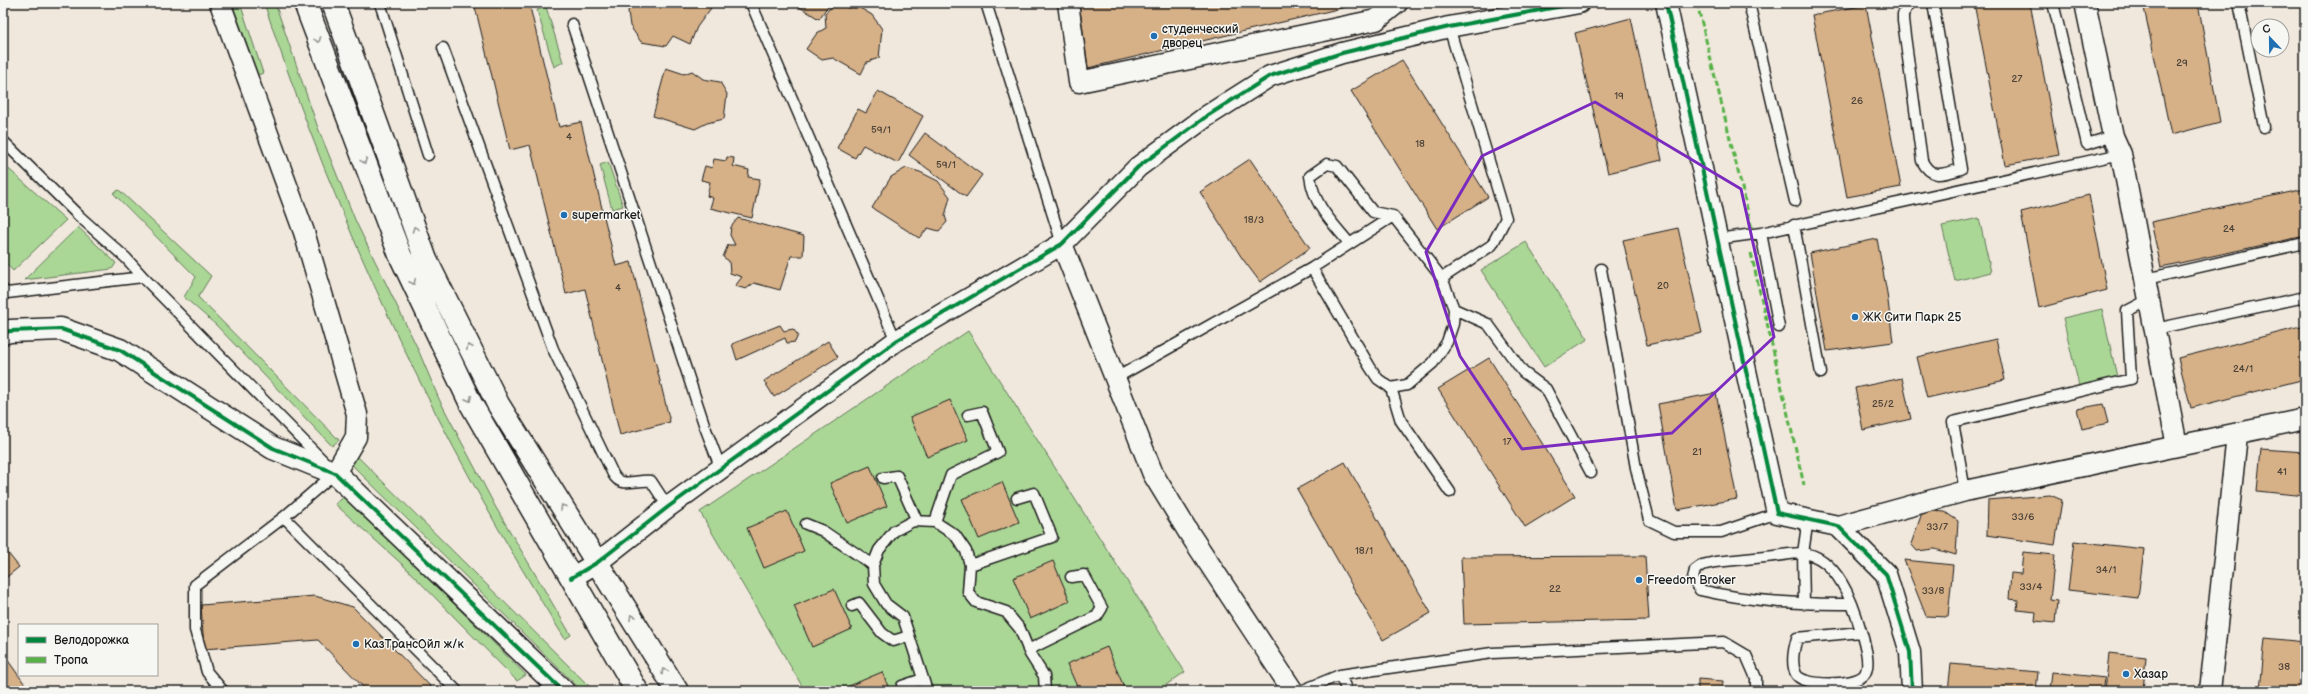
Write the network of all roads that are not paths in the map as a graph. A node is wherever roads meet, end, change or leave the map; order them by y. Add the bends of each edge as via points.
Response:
1 (220, 3) edge
2 (305, 3) edge
3 (333, 3) edge
4 (380, 3) edge
5 (751, 3) edge
6 (986, 3) edge
7 (1068, 3) edge
8 (1397, 3) edge
9 (1578, 3) edge
10 (1666, 3) edge
11 (1749, 3) edge
12 (1910, 3) edge
13 (1933, 3) edge
14 (2053, 3) edge
15 (2085, 3) edge
16 (2239, 3) edge
17 (572, 24) dead end
18 (1449, 28) junction
19 (443, 48) dead end
20 (2264, 127) dead end
21 (2113, 136) junction
22 (3, 141) edge
23 (2121, 154) junction
24 (428, 155) dead end
25 (1795, 201) dead end
26 (1393, 216) junction
27 (1794, 225) junction
28 (1761, 233) junction
29 (1717, 239) junction
30 (1350, 243) junction
31 (2305, 243) edge
32 (1062, 244) junction
33 (1312, 268) junction
34 (1602, 269) dead end
35 (143, 277) junction
36 (1442, 278) junction
37 (2146, 279) junction
38 (3, 290) edge
39 (2305, 297) edge
40 (2150, 299) junction
41 (1454, 309) junction
42 (1779, 327) dead end
43 (2155, 328) junction
44 (3, 334) edge
45 (896, 340) junction
46 (1821, 373) dead end
47 (1114, 379) junction
48 (1391, 388) junction
49 (968, 414) dead end
50 (2305, 419) edge
51 (2237, 435) junction
52 (2177, 446) junction
53 (721, 469) junction
54 (1591, 472) dead end
55 (335, 473) junction
56 (883, 478) dead end
57 (1965, 491) junction
58 (1450, 492) dead end
59 (1017, 498) dead end
60 (668, 507) junction
61 (1777, 513) junction
62 (284, 517) junction
63 (1808, 519) junction
64 (917, 521) junction
65 (935, 522) junction
66 (806, 524) dead end
67 (1838, 526) junction
68 (1803, 553) junction
69 (598, 562) junction
70 (873, 565) junction
71 (970, 565) junction
72 (1071, 576) dead end
73 (571, 578) junction
74 (1804, 604) junction
75 (1852, 604) junction
76 (852, 606) dead end
77 (1861, 632) junction
78 (909, 636) junction
79 (1028, 650) junction
80 (1340, 675) junction
81 (924, 679) junction
82 (902, 686) dead end
83 (223, 691) edge
84 (457, 691) edge
85 (563, 691) edge
86 (637, 691) edge
87 (677, 691) edge
88 (927, 691) edge
89 (1045, 691) edge
90 (1293, 691) edge
91 (1301, 691) edge
92 (1347, 691) edge
93 (1756, 691) edge
94 (1912, 691) edge
95 (2210, 691) edge

1 - 55 street via 304,232 357,414 356,438
2 -> 73 main road via 400,256 472,404
69 -> 3 main road via 498,404 426,260
4 - 24 lane
5 - 45 lane
6 - 32 lane
7 - 8 street via 1079,82 1376,20
9 - 18 street
10 - 29 street
11 - 25 lane
12 - 13 lane via 1903,14 1903,21 1922,161 1927,171 1932,174 1960,169
14 - 21 lane via 2087,144
15 - 21 street
16 - 20 lane
17 - 53 lane via 702,419
18 - 32 street via 1342,53 1270,76 1207,116 1138,167
18 - 36 lane via 1506,218 1492,245
19 - 60 lane via 553,350 616,481 650,481
21 - 23 street
22 - 35 lane
23 - 27 lane
23 - 37 street
26 - 30 lane
26 - 30 lane via 1373,212 1337,166 1327,164 1310,176 1312,193 1322,211
26 - 36 lane
27 - 28 lane
27 - 46 lane
28 - 29 lane
28 - 42 lane
29 - 61 street
30 - 33 lane
31 - 37 lane
32 - 45 street
32 - 47 street
33 - 47 lane
33 - 48 lane via 1370,367 1378,379
34 - 61 lane via 1636,468 1649,520 1674,532 1721,532
35 - 38 lane via 7,293
35 - 55 lane
36 - 41 lane
37 - 40 street
39 - 43 lane
40 - 43 street
40 - 57 lane via 2127,311 2131,379 1953,422
41 - 48 lane via 1453,324 1447,342 1433,363 1407,385
41 - 54 lane via 1488,324 1523,372 1546,389
43 - 52 street
44 - 55 main road via 10,331 61,329 120,350 273,448
45 - 53 street
47 - 90 street via 1152,474
48 - 58 lane via 1401,421
49 - 65 lane via 982,412 998,452 951,475
50 - 51 street
51 - 52 street
51 - 95 street
52 - 57 street
53 - 60 street
55 - 62 lane
55 - 85 main road
56 - 64 lane via 897,476
57 - 67 street
59 - 71 lane via 1034,493 1052,537
60 - 69 street
61 - 63 street
62 - 83 lane via 195,585 195,630 207,672
62 - 84 lane
63 - 67 street
63 - 68 lane
64 - 65 lane
64 - 70 lane via 894,531 879,550
65 - 71 lane via 955,535 966,552
66 - 70 lane via 823,531
67 - 94 street via 1886,574 1910,652
68 - 74 lane
68 - 74 lane via 1702,565 1695,570 1693,579 1700,590 1738,599
68 - 75 lane via 1822,561 1836,575
69 - 73 street
87 -> 69 main road
70 - 78 lane via 874,584 886,604 903,617
71 - 79 lane via 968,592 976,602 1006,612 1020,629
72 - 79 lane via 1084,575 1102,608 1097,616
73 - 86 main road
74 - 75 lane
75 - 77 lane
76 - 78 lane via 859,603 882,633 893,641
77 - 77 lane via 1797,638 1794,665 1796,675 1806,682 1841,683 1859,679 1865,674 1867,662
78 - 81 lane
79 - 89 lane via 1044,676
80 - 91 lane
80 - 92 lane
80 - 93 lane via 1492,653 1724,642 1746,655 1756,678
81 - 82 lane
81 - 88 lane

